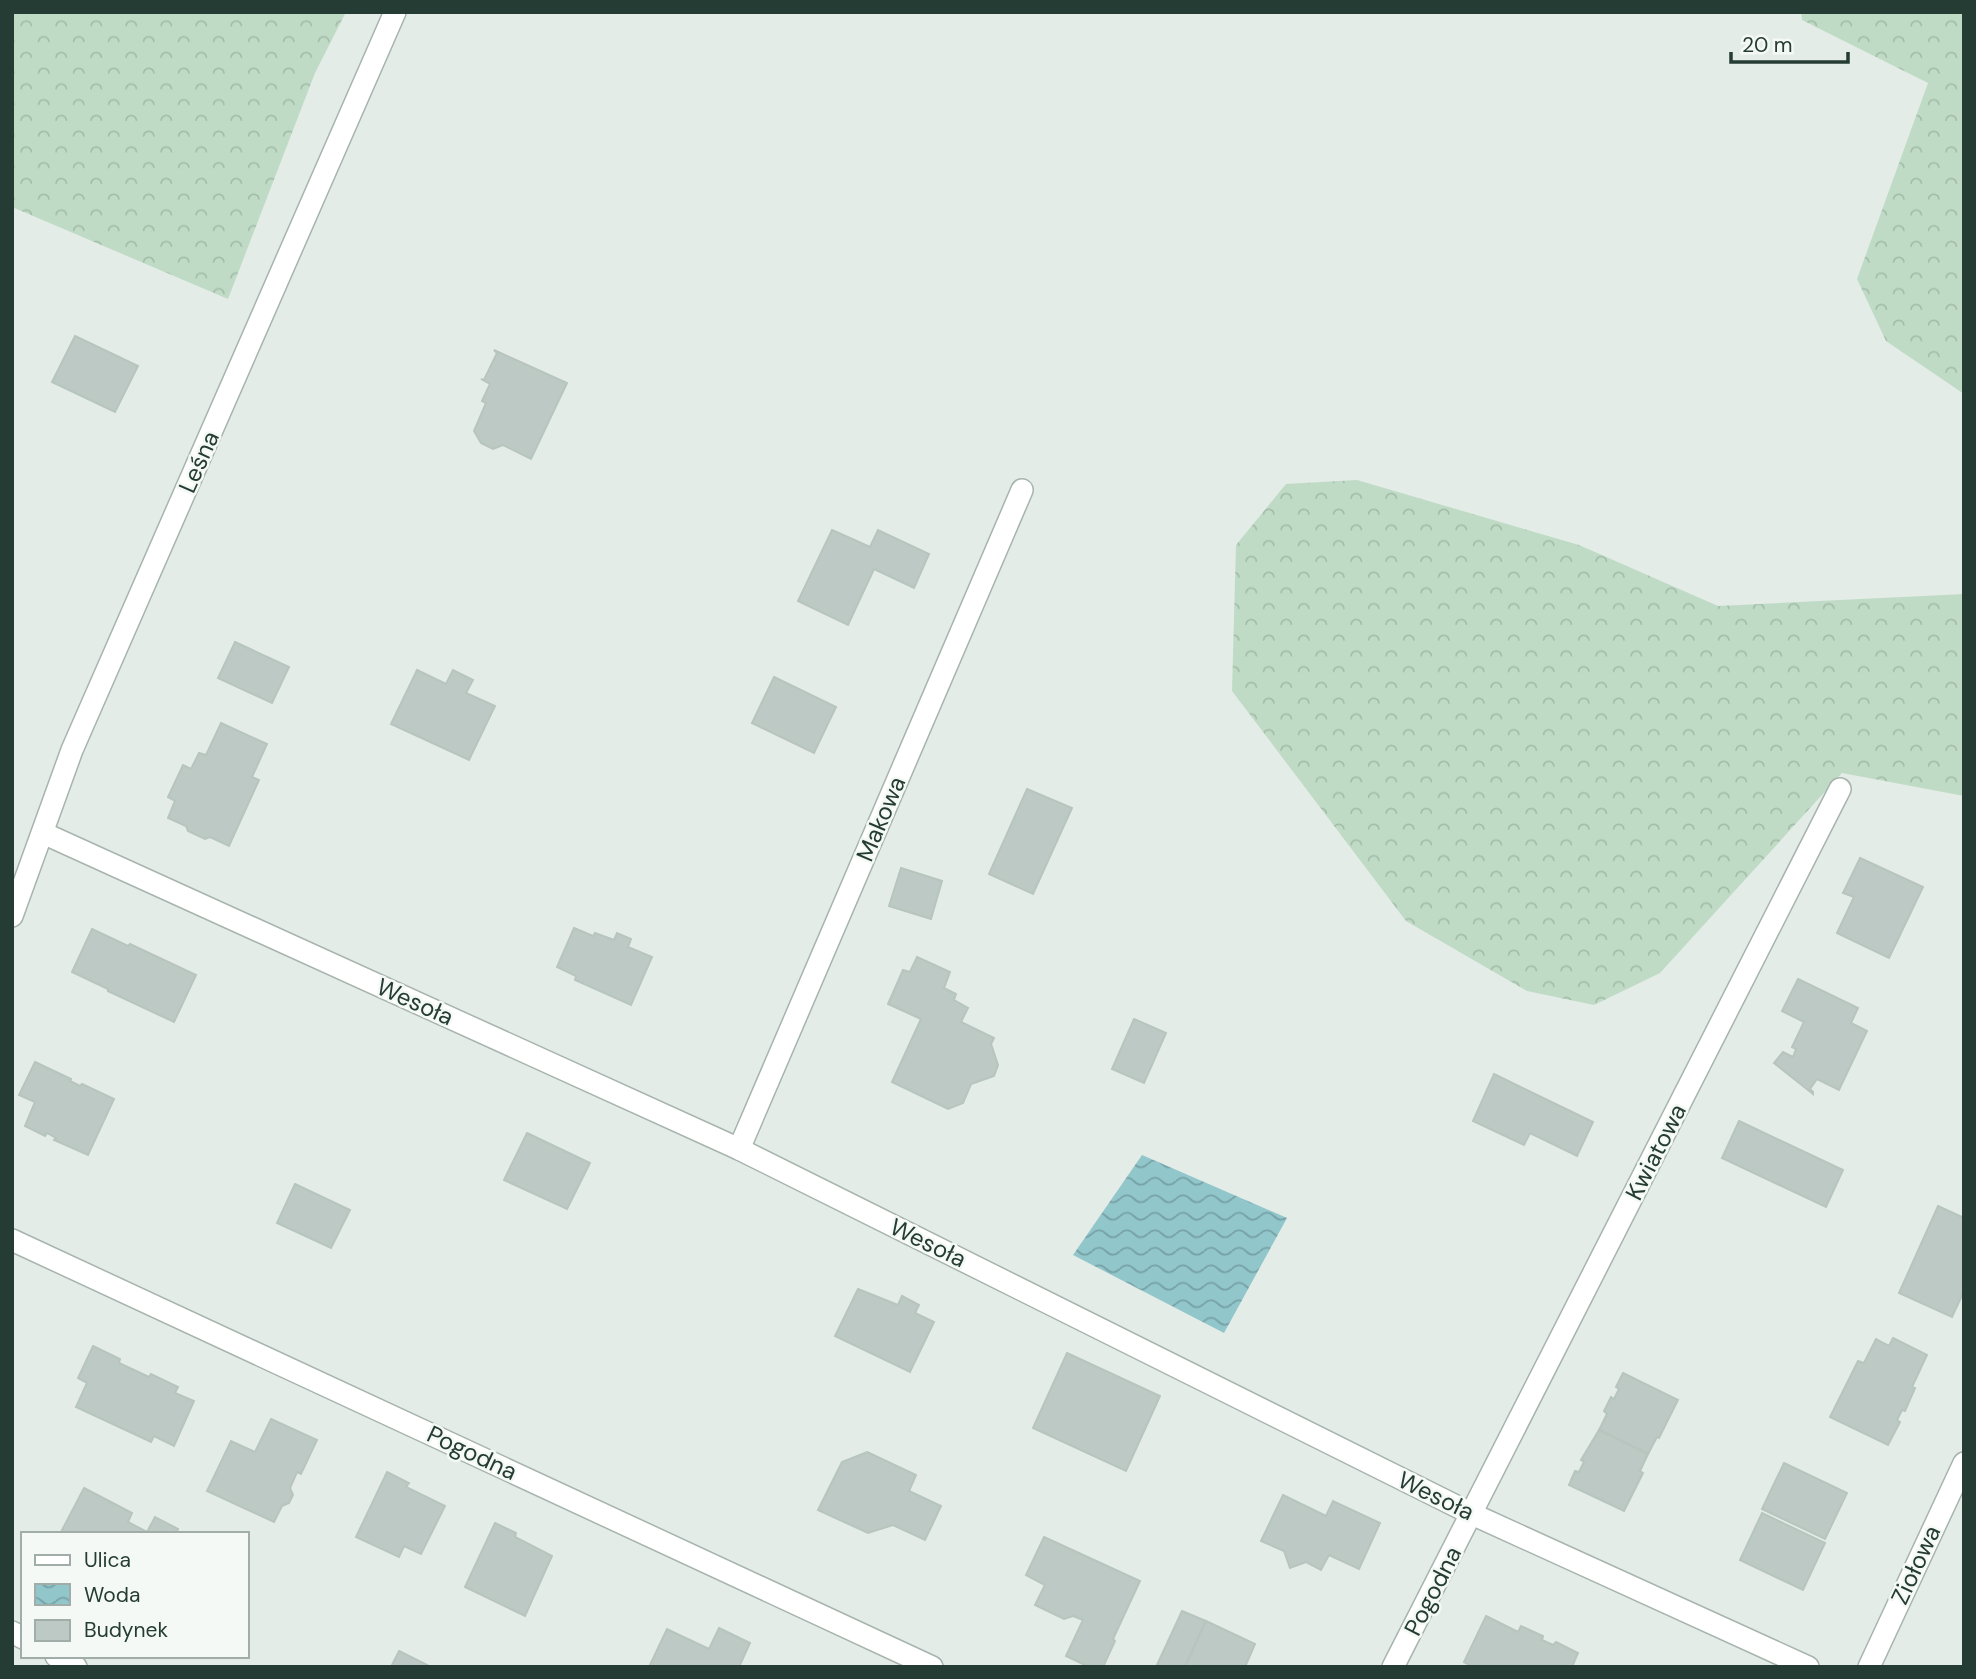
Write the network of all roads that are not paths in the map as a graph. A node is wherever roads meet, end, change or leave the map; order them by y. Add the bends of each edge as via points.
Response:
1 (395, 12) edge
2 (1022, 490) dead end
3 (1840, 789) dead end
4 (43, 833) junction
5 (12, 916) edge
6 (739, 1149) junction
7 (12, 1240) edge
8 (1964, 1462) edge
9 (1472, 1514) junction
10 (60, 1658) edge
11 (76, 1667) edge
12 (932, 1667) edge
13 (1393, 1667) edge
14 (1808, 1667) edge
15 (1869, 1667) edge

1 - 4 street, Leśna via 72,750
2 - 6 street, Makowa
3 - 9 street, Kwiatowa
4 - 5 street, Leśna
4 - 6 street, Wesoła
6 - 9 street, Wesoła
7 - 12 street, Pogodna
8 - 15 street, Ziołowa
9 - 13 street, Pogodna
9 - 14 street, Wesoła
10 - 11 street

